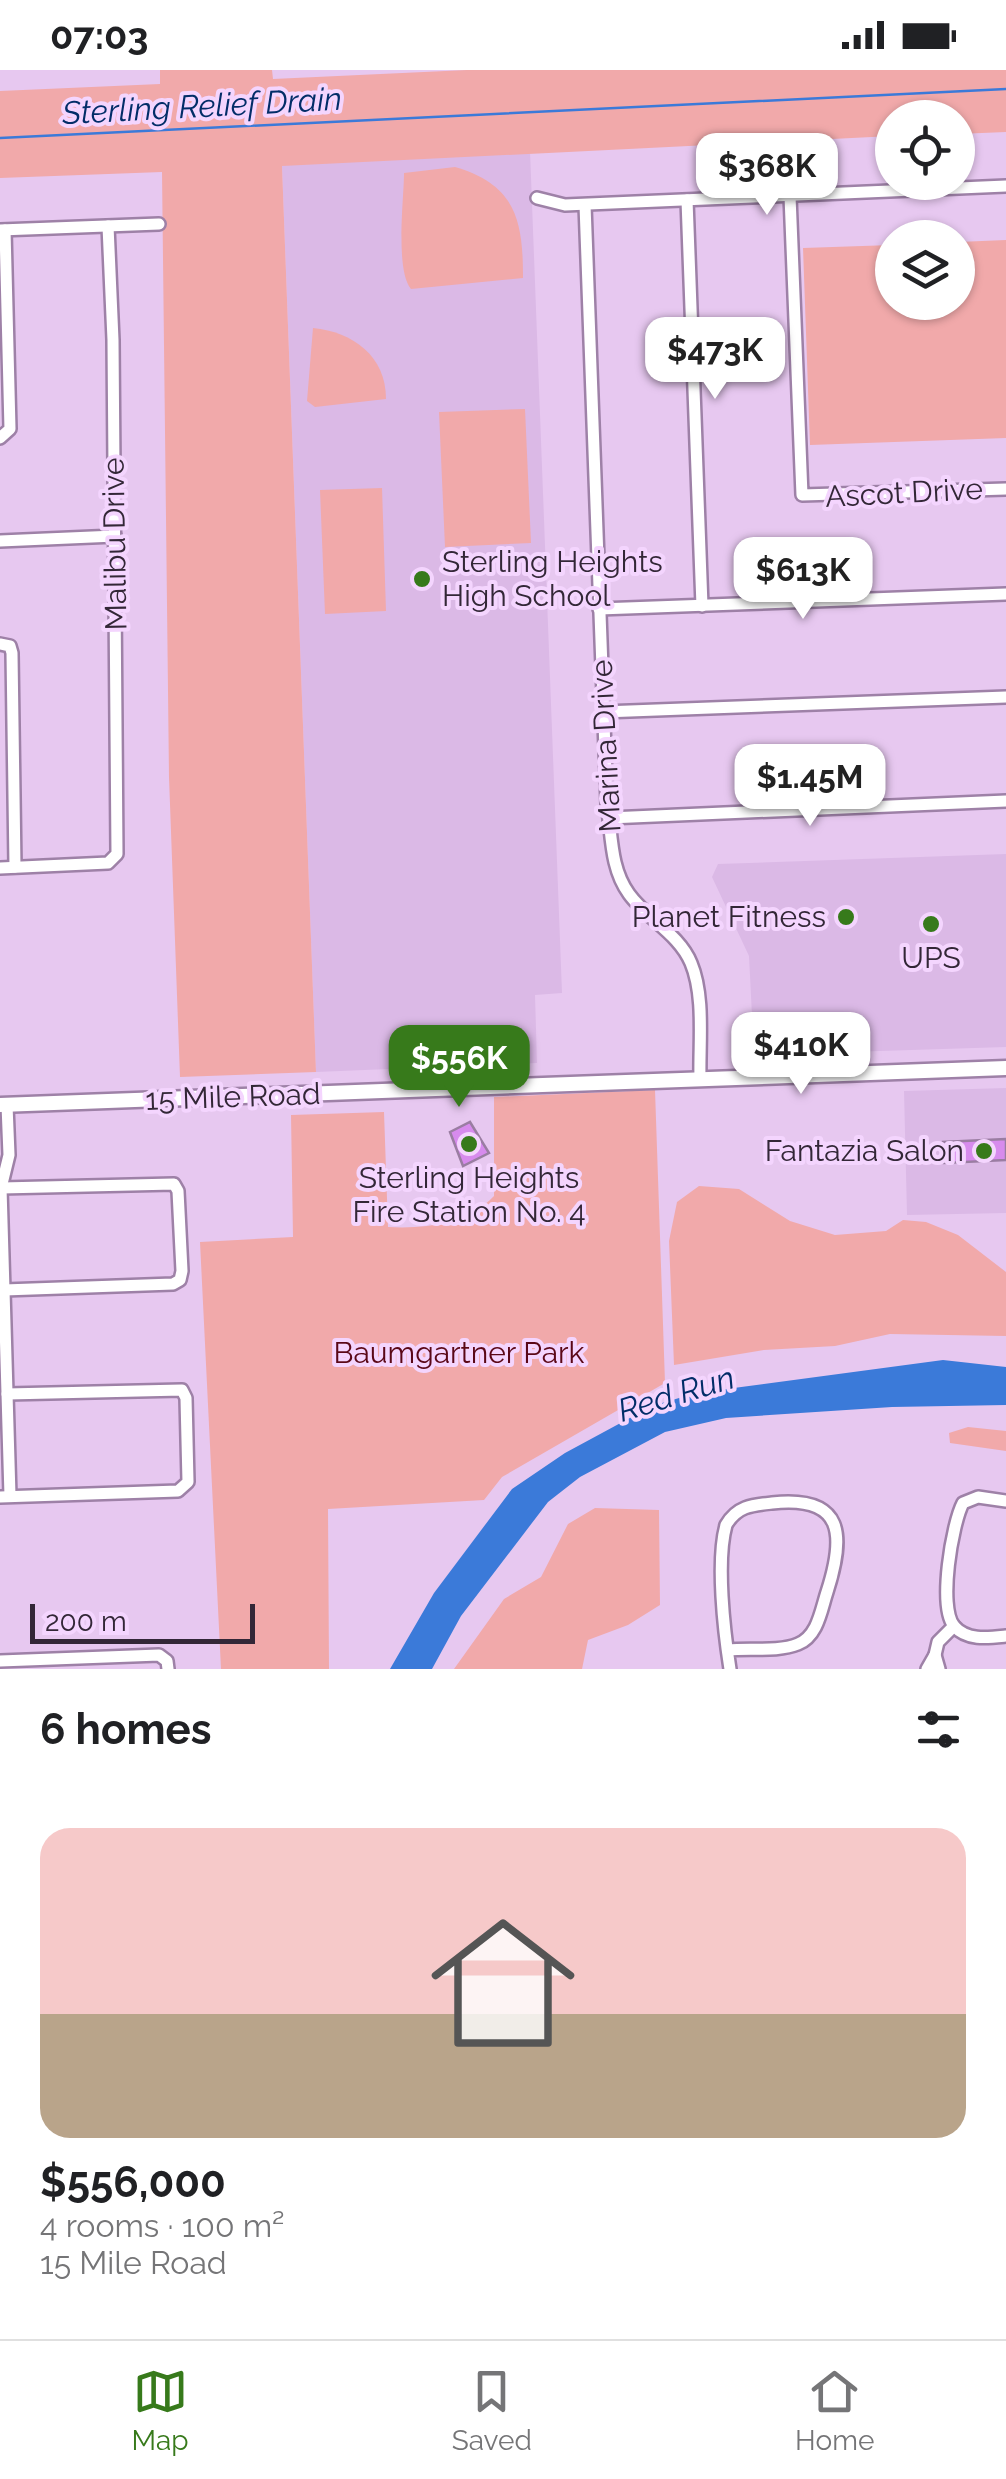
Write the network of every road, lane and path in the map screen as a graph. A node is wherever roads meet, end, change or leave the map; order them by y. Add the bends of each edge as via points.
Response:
1 (1006, 186) edge
2 (790, 196) junction
3 (537, 198) dead end
4 (687, 200) junction
5 (585, 205) junction
6 (159, 224) dead end
7 (108, 226) junction
8 (3, 230) edge
9 (5, 335) edge
10 (4, 436) edge
11 (1006, 488) edge
12 (115, 536) junction
13 (0, 541) edge
14 (1006, 594) edge
15 (702, 606) junction
16 (600, 609) junction
17 (5, 645) edge
18 (1006, 697) edge
19 (603, 712) junction
20 (1006, 801) edge
21 (609, 818) junction
22 (15, 867) junction
23 (0, 868) edge
24 (1006, 1068) edge
25 (700, 1079) junction
26 (4, 1105) edge
27 (4, 1142) edge
28 (1, 1170) edge
29 (1, 1188) edge
30 (4, 1290) junction
31 (7, 1394) junction
32 (5, 1497) edge
33 (1006, 1501) edge
34 (954, 1626) junction
35 (1006, 1636) edge
36 (728, 1650) junction
37 (935, 1655) junction
38 (0, 1661) edge
39 (167, 1664) edge
40 (730, 1669) edge
41 (927, 1669) edge
42 (939, 1669) edge

1 - 2 street
2 - 4 street
2 - 11 street, Ascot Drive via 802,495
3 - 5 street
4 - 5 street
4 - 15 street
5 - 16 street, Marina Drive
6 - 7 street
7 - 8 street
7 - 12 street, Malibu Drive
8 - 9 street
9 - 10 street
12 - 13 street
12 - 22 street, Malibu Drive via 114,860
14 - 15 street
15 - 16 street
16 - 19 street, Marina Drive
17 - 22 street
18 - 19 street
19 - 21 street, Marina Drive
20 - 21 street
21 - 25 street, Marina Drive via 620,879 679,944 694,972
22 - 23 street
24 - 25 main road, 15 Mile Road
25 - 26 main road, 15 Mile Road
26 - 27 street
27 - 28 street via 7,1163
28 - 29 street
29 - 30 street
29 - 30 street via 174,1184 178,1191 180,1280
30 - 31 street
31 - 32 street
31 - 32 street via 182,1390 186,1487
33 - 34 street via 978,1496 957,1514 946,1606
34 - 35 street via 972,1637
34 - 37 street
36 - 36 street via 792,1646 814,1630 840,1549 834,1523 820,1509 804,1502 771,1503 740,1508 729,1518 722,1539
36 - 40 street
37 - 41 street
37 - 42 street
38 - 39 street

